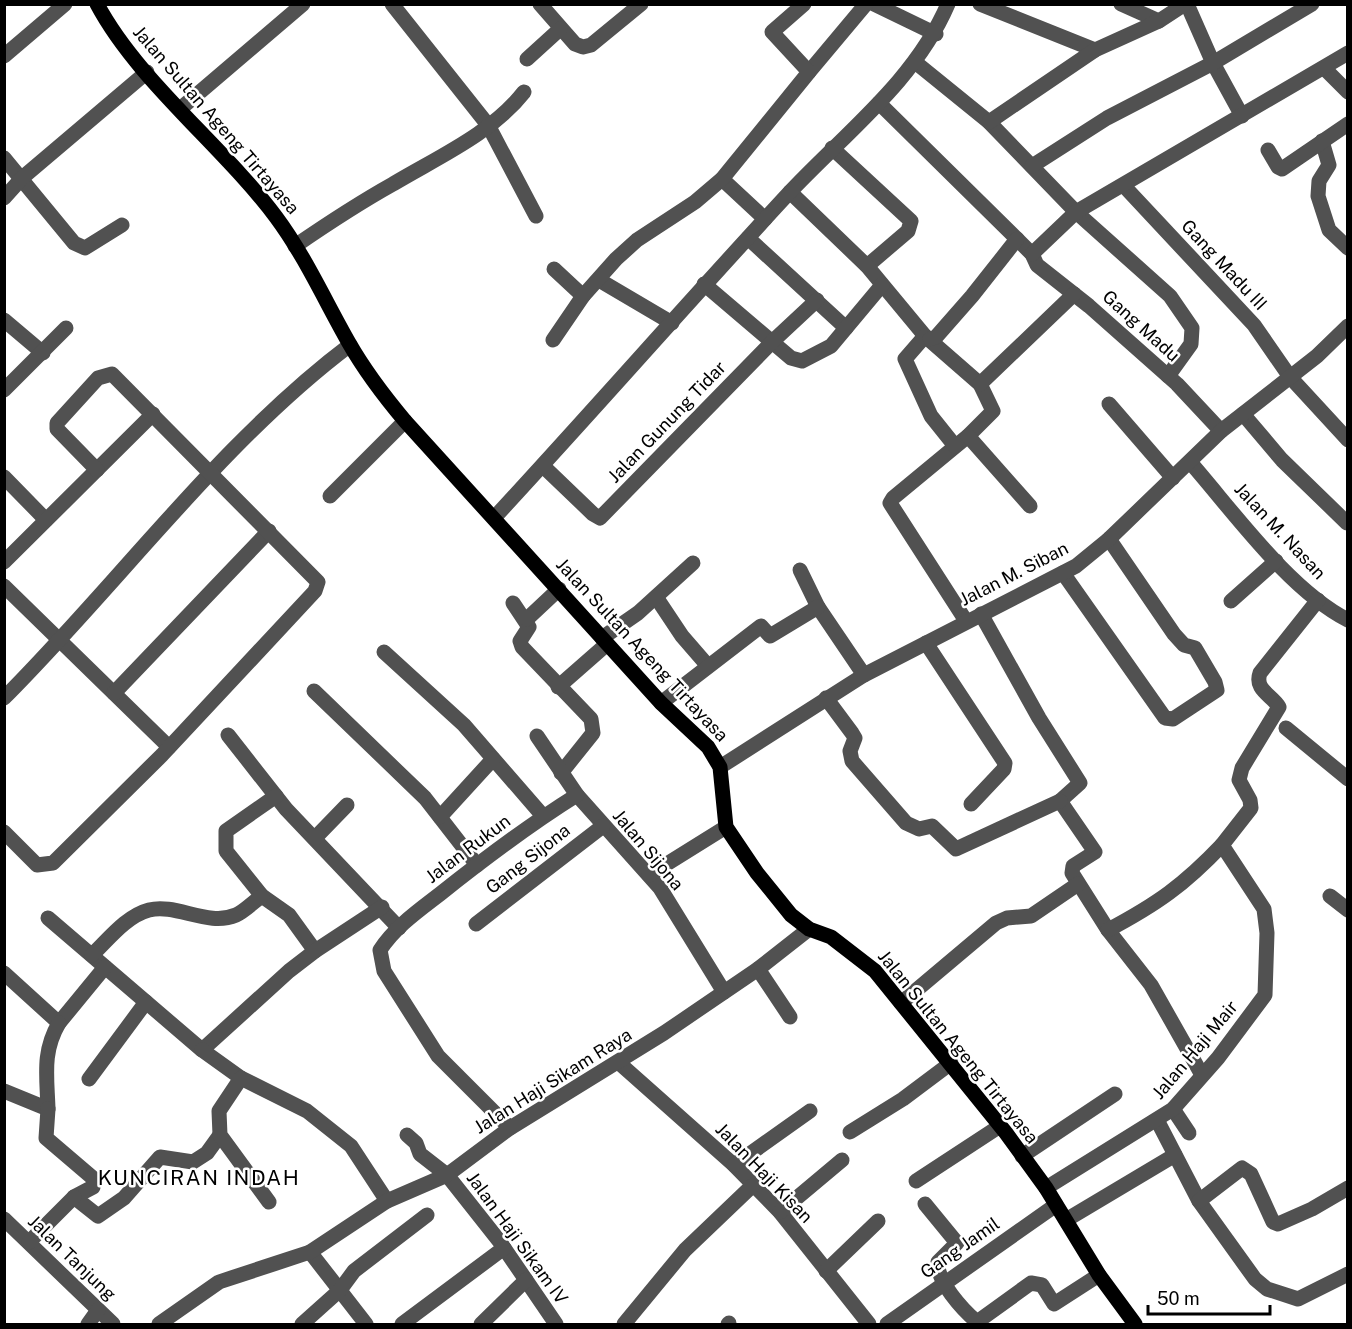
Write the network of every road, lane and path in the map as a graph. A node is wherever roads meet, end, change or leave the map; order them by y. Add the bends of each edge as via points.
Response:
1 (65, 4) edge
2 (97, 4) edge
3 (303, 4) edge
4 (392, 4) edge
5 (540, 4) edge
6 (641, 4) edge
7 (804, 4) edge
8 (866, 4) edge
9 (874, 4) edge
10 (948, 4) edge
11 (980, 4) edge
12 (1121, 4) edge
13 (1186, 4) edge
14 (1312, 4) edge
15 (1159, 21) junction
16 (560, 29) junction
17 (936, 34) junction
18 (1095, 50) junction
19 (1347, 53) edge
20 (4, 56) edge
21 (527, 59) dead end
22 (915, 62) junction
23 (1213, 63) junction
24 (1324, 68) junction
25 (147, 72) junction
26 (809, 72) junction
27 (524, 92) dead end
28 (1347, 92) edge
29 (881, 104) junction
30 (180, 109) junction
31 (1242, 116) junction
32 (989, 122) junction
33 (1347, 124) edge
34 (488, 125) junction
35 (1322, 141) junction
36 (832, 148) junction
37 (1268, 150) dead end
38 (4, 158) edge
39 (1032, 166) junction
40 (22, 178) junction
41 (722, 180) junction
42 (1124, 186) junction
43 (790, 192) junction
44 (4, 198) edge
45 (1076, 212) junction
46 (536, 216) dead end
47 (765, 219) junction
48 (122, 225) dead end
49 (748, 238) junction
50 (1017, 239) junction
51 (295, 246) junction
52 (1347, 247) edge
53 (1032, 255) junction
54 (867, 266) junction
55 (554, 269) dead end
56 (599, 280) junction
57 (704, 284) junction
58 (882, 285) junction
59 (1074, 294) junction
60 (583, 296) junction
61 (818, 300) junction
62 (4, 320) edge
63 (672, 323) junction
64 (1347, 326) edge
65 (66, 328) dead end
66 (846, 328) junction
67 (928, 337) junction
68 (553, 340) dead end
69 (773, 341) junction
70 (350, 345) junction
71 (43, 353) junction
72 (1168, 376) junction
73 (1290, 377) junction
74 (980, 384) junction
75 (4, 390) edge
76 (1109, 404) dead end
77 (153, 414) junction
78 (1243, 414) junction
79 (405, 421) junction
80 (1221, 431) junction
81 (968, 436) junction
82 (1347, 440) edge
83 (955, 446) junction
84 (1190, 462) junction
85 (543, 466) junction
86 (97, 470) junction
87 (212, 474) junction
88 (4, 477) edge
89 (1173, 478) junction
90 (330, 496) dead end
91 (1030, 506) dead end
92 (494, 518) junction
93 (46, 520) junction
94 (1347, 523) edge
95 (269, 531) junction
96 (1109, 539) junction
97 (1276, 561) junction
98 (4, 562) edge
99 (693, 563) dead end
100 (800, 570) dead end
101 (1063, 573) junction
102 (4, 586) edge
103 (560, 589) junction
104 (656, 597) junction
105 (1318, 600) junction
106 (1231, 601) dead end
107 (513, 603) dead end
108 (818, 607) junction
109 (981, 614) junction
110 (527, 620) junction
111 (1347, 620) edge
112 (966, 621) junction
113 (60, 640) junction
114 (605, 641) junction
115 (926, 643) junction
116 (384, 652) dead end
117 (708, 666) junction
118 (864, 675) junction
119 (558, 687) junction
120 (314, 691) dead end
121 (114, 693) junction
122 (4, 698) edge
123 (826, 698) junction
124 (661, 703) junction
125 (1286, 728) dead end
126 (228, 735) dead end
127 (537, 736) dead end
128 (169, 747) junction
129 (493, 759) junction
130 (720, 767) junction
131 (561, 773) junction
132 (1347, 779) edge
133 (577, 795) junction
134 (276, 796) junction
135 (1060, 801) junction
136 (971, 804) dead end
137 (347, 805) dead end
138 (543, 816) junction
139 (440, 818) junction
140 (603, 826) junction
141 (726, 827) junction
142 (4, 832) edge
143 (315, 838) junction
144 (1222, 845) junction
145 (477, 865) junction
146 (649, 875) junction
147 (1078, 884) junction
148 (261, 896) junction
149 (1330, 896) dead end
150 (382, 908) junction
151 (1347, 910) edge
152 (48, 918) dead end
153 (476, 924) dead end
154 (399, 928) junction
155 (809, 929) junction
156 (1108, 930) junction
157 (315, 951) junction
158 (92, 956) junction
159 (105, 967) junction
160 (758, 969) junction
161 (4, 973) edge
162 (724, 992) junction
163 (146, 1002) junction
164 (901, 1003) junction
165 (790, 1017) dead end
166 (59, 1023) junction
167 (202, 1050) junction
168 (618, 1062) junction
169 (951, 1063) junction
170 (1202, 1075) junction
171 (241, 1078) junction
172 (90, 1079) dead end
173 (4, 1091) edge
174 (1115, 1094) dead end
175 (48, 1108) junction
176 (1173, 1109) junction
177 (810, 1111) dead end
178 (1157, 1120) junction
179 (1000, 1126) junction
180 (510, 1128) junction
181 (850, 1132) dead end
182 (1189, 1133) dead end
183 (220, 1135) junction
184 (407, 1135) dead end
185 (1175, 1155) junction
186 (1022, 1156) junction
187 (842, 1160) dead end
188 (734, 1165) junction
189 (447, 1175) junction
190 (916, 1181) dead end
191 (752, 1186) junction
192 (1046, 1188) junction
193 (1347, 1188) edge
194 (74, 1197) junction
195 (387, 1200) junction
196 (1199, 1201) junction
197 (269, 1202) dead end
198 (925, 1204) dead end
199 (1056, 1205) junction
200 (780, 1212) junction
201 (427, 1215) dead end
202 (4, 1220) edge
203 (1066, 1220) junction
204 (878, 1221) dead end
205 (29, 1242) junction
206 (504, 1248) junction
207 (310, 1252) junction
208 (826, 1271) junction
209 (1347, 1274) edge
210 (1099, 1275) junction
211 (526, 1280) junction
212 (944, 1282) junction
213 (340, 1290) junction
214 (98, 1310) junction
215 (88, 1324) edge
216 (113, 1324) edge
217 (159, 1324) edge
218 (302, 1324) edge
219 (366, 1324) edge
220 (402, 1324) edge
221 (480, 1324) edge
222 (556, 1324) edge
223 (624, 1324) edge
224 (869, 1324) edge
225 (887, 1324) edge
226 (1135, 1324) edge

1 - 20 street
2 - 25 main road, Jalan Sultan Ageng Tirtayasa
3 - 30 street
4 - 34 street
5 - 16 street
6 - 16 street via 591,45 575,44
7 - 26 street via 772,32
8 - 26 street
9 - 17 street
10 - 17 street
11 - 18 street
12 - 15 street
13 - 15 street
13 - 23 street
14 - 23 street
15 - 18 street
16 - 21 street
17 - 22 street
18 - 32 street
19 - 24 street
22 - 29 street
22 - 32 street
23 - 31 street
23 - 39 street via 1107,118
24 - 28 street
24 - 31 street
25 - 30 main road, Jalan Sultan Ageng Tirtayasa
25 - 40 street
26 - 41 street
27 - 34 street via 508,112
29 - 36 street
29 - 50 street, Gang Madu
30 - 51 main road, Jalan Sultan Ageng Tirtayasa via 267,206
31 - 42 street
32 - 39 street
33 - 35 street
34 - 46 street
34 - 51 street via 469,141 362,202
35 - 37 street via 1282,169
35 - 52 street via 1329,165 1319,181 1318,196 1329,230
36 - 43 street
36 - 54 street via 911,221 908,231
38 - 40 street
39 - 45 street
40 - 44 street
40 - 48 street via 74,243 85,248
41 - 47 street
41 - 56 street via 637,240
42 - 45 street
42 - 73 street, Gang Madu III via 1254,325
43 - 47 street
43 - 54 street
45 - 53 street
45 - 72 street via 1170,296 1192,328 1191,344
47 - 49 street
49 - 57 street
49 - 61 street
50 - 53 street, Gang Madu
50 - 67 street via 936,337
51 - 70 main road, Jalan Sultan Ageng Tirtayasa
53 - 59 street, Gang Madu via 1037,265
54 - 58 street
55 - 60 street
56 - 60 street
56 - 63 street
57 - 63 street
57 - 69 street
58 - 66 street
58 - 67 street
59 - 72 street, Gang Madu
59 - 74 street
60 - 68 street
61 - 66 street
61 - 69 street, Jalan Gunung Tidar
62 - 71 street
63 - 85 street
64 - 73 street, Jalan M. Siban
65 - 71 street
66 - 69 street via 831,346 802,361 791,358
67 - 74 street
67 - 83 street via 905,358 931,416
69 - 85 street, Jalan Gunung Tidar via 600,518
70 - 79 main road, Jalan Sultan Ageng Tirtayasa
70 - 87 street via 305,379
71 - 75 street
72 - 80 street, Gang Madu
73 - 78 street, Jalan M. Siban
73 - 82 street, Gang Madu III
74 - 81 street via 993,411
76 - 89 street
77 - 86 street
77 - 86 street via 112,374 98,378 62,416 57,429
77 - 87 street
78 - 80 street, Jalan M. Siban
78 - 94 street via 1282,460
79 - 90 street
79 - 92 main road, Jalan Sultan Ageng Tirtayasa
80 - 84 street, Jalan M. Siban
81 - 83 street
81 - 91 street
83 - 112 street via 890,503
84 - 89 street, Jalan M. Siban
84 - 97 street, Jalan M. Nasan
85 - 92 street
86 - 93 street
87 - 95 street
87 - 113 street
88 - 93 street
89 - 96 street, Jalan M. Siban
92 - 103 main road, Jalan Sultan Ageng Tirtayasa
93 - 98 street
95 - 121 street
95 - 128 street via 318,582 315,591
96 - 101 street, Jalan M. Siban
96 - 101 street via 1174,634 1184,645 1195,648 1217,690 1173,719 1165,718
97 - 105 street, Jalan M. Nasan
97 - 106 street
99 - 104 street
100 - 108 street
101 - 109 street, Jalan M. Siban
102 - 113 street
103 - 110 street
103 - 114 main road, Jalan Sultan Ageng Tirtayasa
104 - 114 street
104 - 117 street
105 - 111 street, Jalan M. Nasan
105 - 144 street via 1258,678 1262,690 1279,707 1242,768 1239,780 1251,808
107 - 110 street
108 - 117 street via 770,636 761,626
108 - 118 street
109 - 112 street, Jalan M. Siban
109 - 135 street via 1080,783
110 - 119 street via 529,627 522,636 522,647
112 - 115 street, Jalan M. Siban
113 - 121 street
113 - 122 street
114 - 119 street
114 - 124 main road, Jalan Sultan Ageng Tirtayasa
115 - 118 street, Jalan M. Siban
115 - 136 street via 1005,764
116 - 129 street via 464,724
117 - 124 street
118 - 123 street, Jalan M. Siban
119 - 131 street via 594,726 593,733
120 - 139 street via 418,791
121 - 128 street
123 - 130 street, Jalan M. Siban
123 - 135 street via 855,738 850,751 852,761 906,823 920,829 932,826 956,849
124 - 130 main road, Jalan Sultan Ageng Tirtayasa via 708,747
125 - 132 street
126 - 134 street
127 - 131 street, Jalan Sijona
128 - 142 street via 53,863 37,865
129 - 138 street
129 - 139 street
130 - 141 main road, Jalan Sultan Ageng Tirtayasa
131 - 133 street, Jalan Sijona
133 - 138 street, Jalan Rukun
133 - 140 street, Jalan Sijona
134 - 143 street
134 - 148 street via 226,831 226,851
135 - 147 street via 1095,852 1071,869
137 - 143 street
138 - 145 street, Jalan Rukun
139 - 145 street
140 - 146 street, Jalan Sijona
140 - 153 street, Gang Sijona
141 - 146 street
141 - 155 main road, Jalan Sultan Ageng Tirtayasa via 764,882 791,915
143 - 150 street
144 - 156 street via 1169,895
144 - 170 street, Jalan Haji Mair via 1264,909 1264,995
145 - 154 street, Jalan Rukun
146 - 162 street, Jalan Sijona
147 - 156 street
147 - 164 street via 1031,916 996,923
148 - 157 street via 289,915
148 - 158 street via 235,916 195,915 162,908 147,910 130,919
149 - 151 street
150 - 154 street
150 - 157 street
152 - 158 street
154 - 180 street, Jalan Rukun via 380,950 384,970 438,1056
155 - 160 street, Jalan Haji Sikam Raya
155 - 164 main road, Jalan Sultan Ageng Tirtayasa via 831,937 855,954
156 - 170 street via 1151,985
157 - 167 street
158 - 159 street
159 - 163 street
159 - 166 street
160 - 162 street, Jalan Haji Sikam Raya
160 - 165 street
161 - 166 street
162 - 168 street, Jalan Haji Sikam Raya
163 - 167 street
163 - 172 street
164 - 169 main road, Jalan Sultan Ageng Tirtayasa
166 - 175 street via 49,1040 46,1062
167 - 171 street
168 - 180 street, Jalan Haji Sikam Raya
168 - 188 street, Jalan Haji Kisan
169 - 179 main road, Jalan Sultan Ageng Tirtayasa
169 - 181 street
170 - 176 street, Jalan Haji Mair
171 - 183 street via 219,1111
171 - 195 street via 307,1112 351,1146
173 - 175 street
174 - 186 street
175 - 194 street via 46,1138 94,1179 93,1187
176 - 178 street, Jalan Haji Mair
176 - 182 street
177 - 188 street
178 - 185 street
178 - 192 street, Jalan Haji Mair
179 - 186 main road, Jalan Sultan Ageng Tirtayasa
179 - 190 street
180 - 189 street, Jalan Haji Sikam Raya
183 - 194 street via 207,1153 193,1161 160,1157 124,1198 98,1216
183 - 197 street
184 - 189 street, Jalan Haji Sikam IV via 420,1154
185 - 196 street
185 - 203 street
186 - 192 main road, Jalan Sultan Ageng Tirtayasa
187 - 200 street
188 - 191 street, Jalan Haji Kisan
189 - 195 street, Jalan Haji Sikam Raya
189 - 206 street, Jalan Haji Sikam IV
191 - 200 street, Jalan Haji Kisan
191 - 223 street via 685,1250
192 - 199 main road, Jalan Sultan Ageng Tirtayasa
193 - 196 street via 1278,1224 1273,1222 1251,1174 1242,1168
194 - 205 street
195 - 207 street, Jalan Haji Sikam Raya
196 - 209 street via 1241,1261 1267,1289 1298,1299
198 - 212 street via 957,1243 938,1262
199 - 203 main road, Jalan Sultan Ageng Tirtayasa
199 - 212 street, Gang Jamil
200 - 208 street, Jalan Haji Kisan
201 - 213 street via 354,1271
202 - 205 street, Jalan Tanjung
203 - 210 main road, Jalan Sultan Ageng Tirtayasa
204 - 208 street
205 - 214 street, Jalan Tanjung
206 - 211 street, Jalan Haji Sikam IV
206 - 220 street
207 - 213 street
207 - 217 street, Jalan Haji Sikam Raya via 219,1282
208 - 224 street, Jalan Haji Kisan
210 - 212 street via 1054,1304 1042,1285 1031,1283 977,1322
210 - 226 main road, Jalan Sultan Ageng Tirtayasa
211 - 221 street
211 - 222 street, Jalan Haji Sikam IV
212 - 225 street, Gang Jamil
213 - 218 street
213 - 219 street
214 - 215 street
214 - 216 street, Jalan Tanjung

